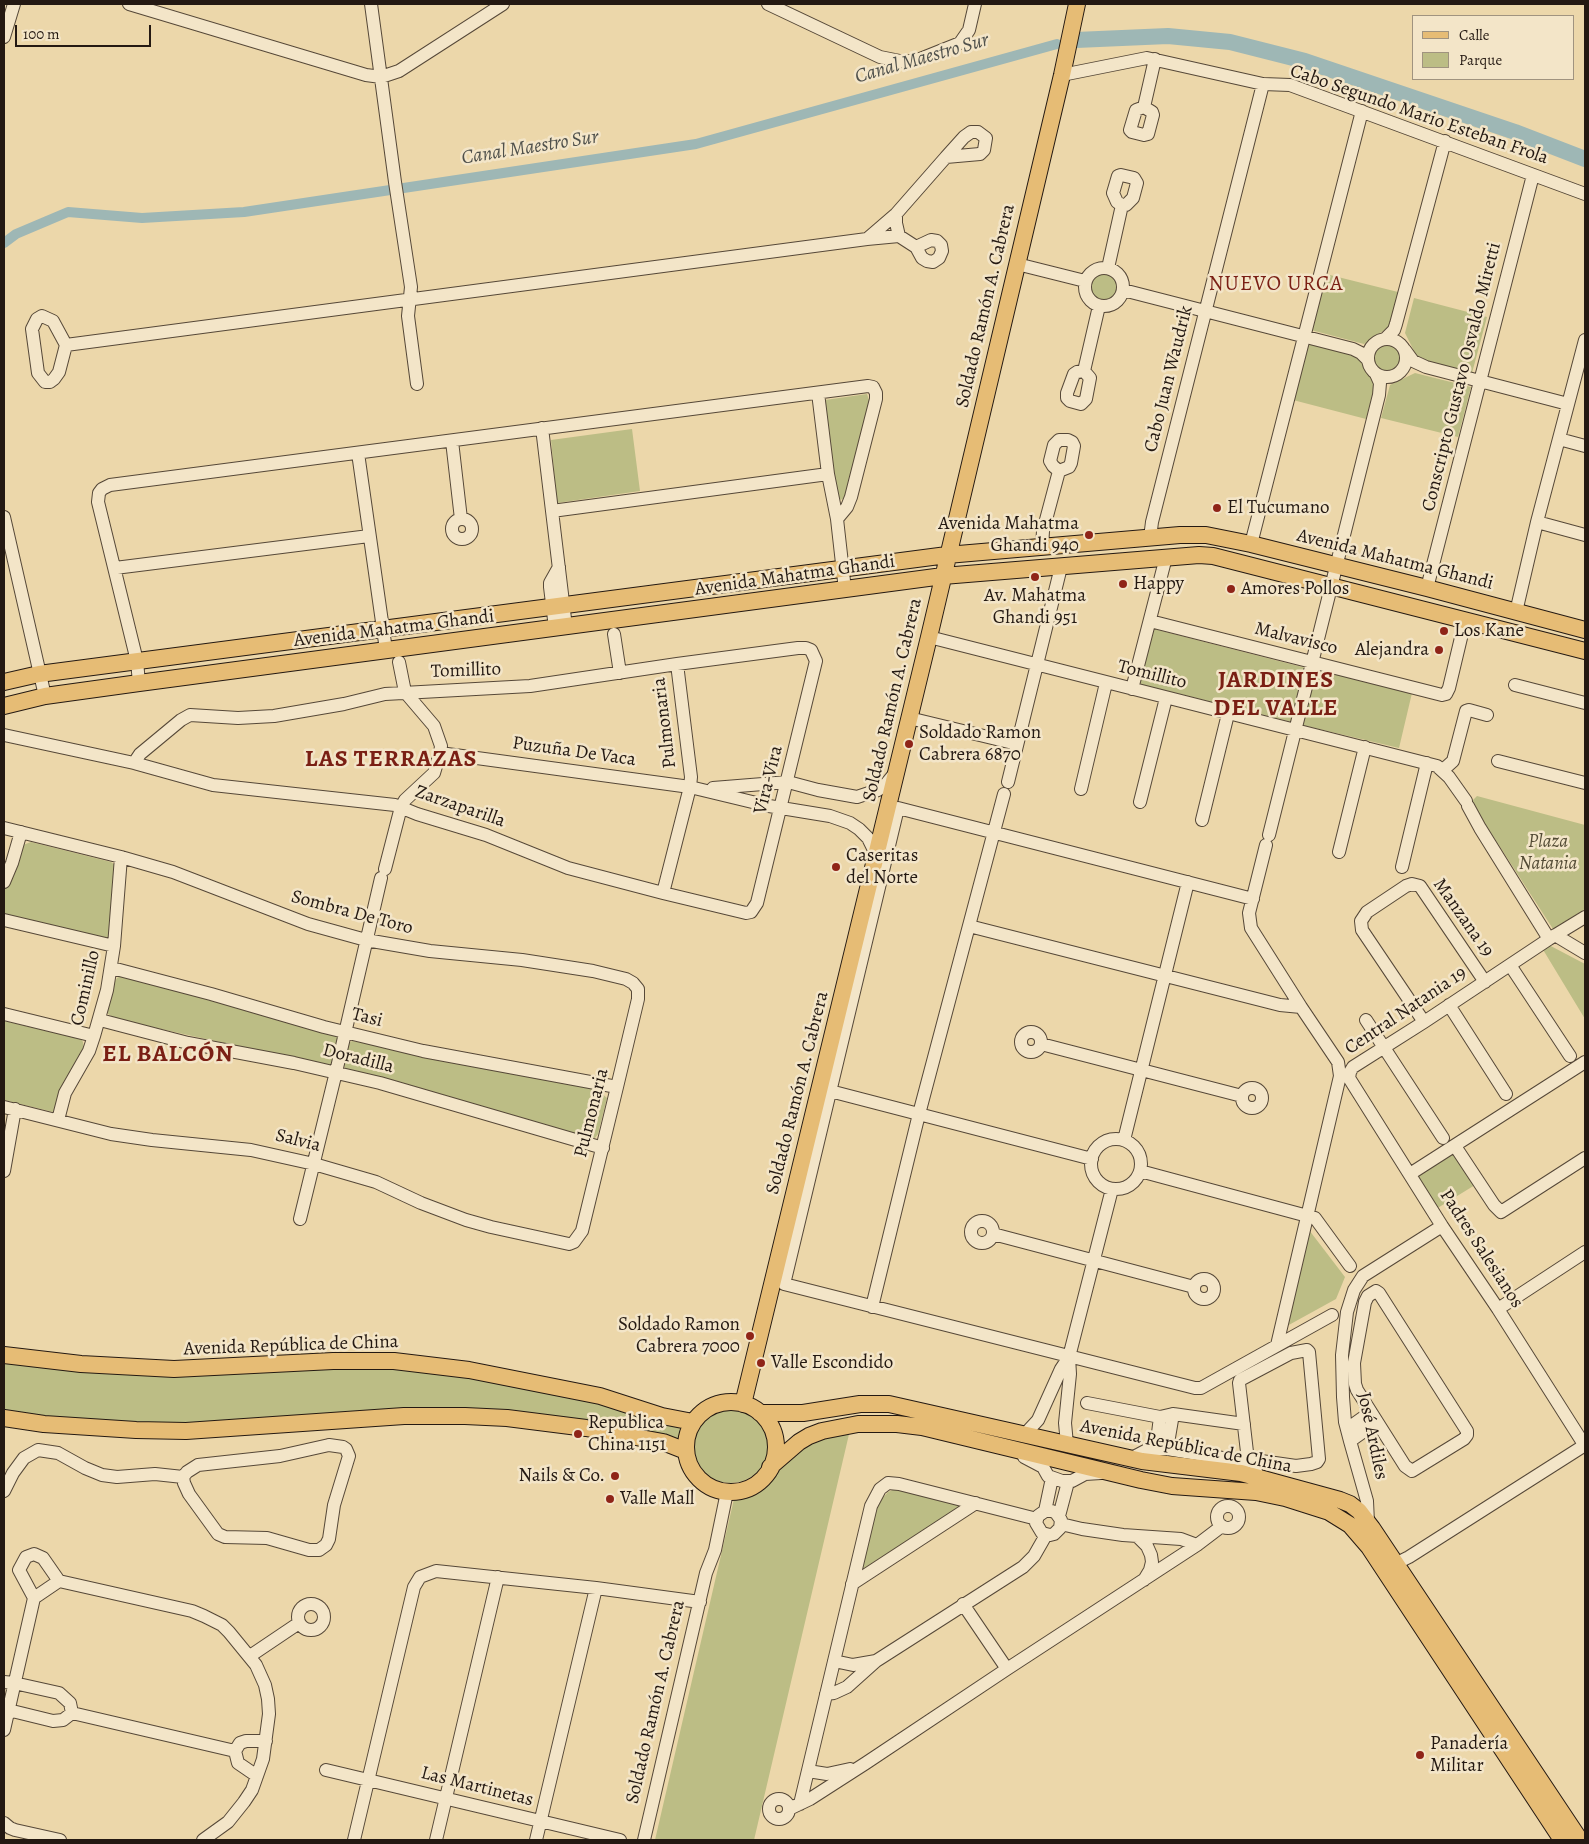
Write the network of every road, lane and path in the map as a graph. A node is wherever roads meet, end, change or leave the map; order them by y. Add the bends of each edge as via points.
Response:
1 (14, 4) edge
2 (129, 4) edge
3 (372, 4) edge
4 (503, 4) edge
5 (768, 4) edge
6 (975, 4) edge
7 (1077, 4) edge
8 (4, 38) edge
9 (1155, 60) junction
10 (1062, 75) junction
11 (381, 77) junction
12 (1263, 84) junction
13 (1144, 108) dead end
14 (1362, 111) junction
15 (1445, 141) junction
16 (946, 157) dead end
17 (1533, 175) junction
18 (1585, 194) edge
19 (1122, 205) dead end
20 (896, 214) junction
21 (899, 236) junction
22 (867, 239) junction
23 (916, 247) dead end
24 (1017, 264) junction
25 (1108, 268) junction
26 (1085, 281) junction
27 (1123, 290) junction
28 (409, 300) junction
29 (1099, 306) junction
30 (1206, 311) junction
31 (1396, 324) junction
32 (1304, 336) junction
33 (1386, 338) junction
34 (1585, 340) edge
35 (1372, 345) junction
36 (66, 346) junction
37 (1404, 348) junction
38 (1353, 349) junction
39 (1368, 360) junction
40 (1583, 360) edge
41 (1426, 367) junction
42 (1084, 372) dead end
43 (1376, 374) junction
44 (1396, 374) junction
45 (1479, 381) junction
46 (417, 384) dead end
47 (818, 393) junction
48 (1379, 395) junction
49 (1568, 404) junction
50 (542, 428) junction
51 (1559, 439) junction
52 (452, 440) junction
53 (1585, 446) edge
54 (358, 453) junction
55 (1059, 471) dead end
56 (828, 474) junction
57 (552, 511) junction
58 (4, 517) edge
59 (461, 519) dead end
60 (836, 520) junction
61 (1537, 522) junction
62 (1585, 535) edge
63 (369, 536) junction
64 (1150, 538) junction
65 (1251, 544) junction
66 (1042, 547) junction
67 (947, 555) junction
68 (1166, 557) junction
69 (1336, 565) junction
70 (1061, 567) junction
71 (115, 568) junction
72 (844, 570) junction
73 (942, 576) junction
74 (1330, 586) junction
75 (1427, 588) junction
76 (845, 590) junction
77 (558, 607) junction
78 (1516, 612) junction
79 (1150, 621) junction
80 (1466, 621) junction
81 (561, 627) junction
82 (382, 629) junction
83 (1585, 630) edge
84 (614, 634) dead end
85 (929, 637) junction
86 (386, 650) junction
87 (1585, 651) edge
88 (815, 655) joint
89 (136, 662) junction
90 (399, 662) dead end
91 (1312, 662) junction
92 (677, 664) junction
93 (1036, 665) junction
94 (39, 674) junction
95 (620, 674) junction
96 (4, 682) edge
97 (139, 682) junction
98 (1106, 683) junction
99 (1515, 685) dead end
100 (1132, 689) junction
101 (405, 692) junction
102 (45, 696) junction
103 (1166, 698) junction
104 (1585, 703) edge
105 (4, 706) edge
106 (1228, 714) junction
107 (1487, 715) dead end
108 (909, 718) junction
109 (1296, 729) junction
110 (4, 735) edge
111 (1017, 744) junction
112 (1366, 747) junction
113 (440, 753) junction
114 (1498, 761) dead end
115 (134, 763) junction
116 (1426, 763) junction
117 (1443, 770) junction
118 (896, 771) junction
119 (788, 782) junction
120 (1585, 783) edge
121 (690, 787) junction
122 (703, 789) junction
123 (1081, 789) dead end
124 (835, 794) junction
125 (1140, 802) dead end
126 (401, 807) junction
127 (782, 808) junction
128 (830, 816) junction
129 (1202, 820) dead end
130 (4, 828) edge
131 (21, 832) junction
132 (993, 832) junction
133 (1339, 852) dead end
134 (876, 854) junction
135 (121, 856) junction
136 (1402, 867) dead end
137 (4, 882) edge
138 (1188, 882) junction
139 (663, 893) junction
140 (1253, 899) junction
141 (751, 912) joint
142 (1585, 917) edge
143 (4, 920) edge
144 (969, 926) junction
145 (1552, 937) junction
146 (366, 940) junction
147 (114, 946) junction
148 (1585, 953) edge
149 (1510, 965) junction
150 (112, 968) junction
151 (1164, 975) junction
152 (1484, 982) junction
153 (638, 989) joint
154 (1449, 1005) junction
155 (1301, 1007) junction
156 (4, 1014) edge
157 (100, 1020) junction
158 (1366, 1020) dead end
159 (1424, 1022) junction
160 (345, 1032) junction
161 (94, 1036) junction
162 (1041, 1044) dead end
163 (1384, 1047) junction
164 (1570, 1056) dead end
165 (1585, 1062) edge
166 (1141, 1071) junction
167 (336, 1072) junction
168 (1350, 1072) joint
169 (618, 1088) junction
170 (830, 1091) junction
171 (1506, 1094) dead end
172 (1242, 1096) dead end
173 (10, 1108) edge
174 (919, 1114) junction
175 (58, 1120) junction
176 (1443, 1138) dead end
177 (1124, 1140) junction
178 (1455, 1146) junction
179 (603, 1148) junction
180 (1585, 1158) edge
181 (1092, 1159) junction
182 (314, 1164) junction
183 (4, 1171) edge
184 (1140, 1171) junction
185 (1410, 1174) junction
186 (1112, 1189) junction
187 (1308, 1215) junction
188 (300, 1219) dead end
189 (1442, 1226) junction
190 (993, 1234) dead end
191 (574, 1242) joint
192 (1585, 1252) edge
193 (1094, 1260) junction
194 (1350, 1266) dead end
195 (1194, 1287) dead end
196 (872, 1307) junction
197 (1498, 1309) junction
198 (1332, 1315) dead end
199 (1277, 1345) junction
200 (4, 1355) edge
201 (1069, 1357) junction
202 (1088, 1403) dead end
203 (743, 1404) junction
204 (760, 1413) junction
205 (1167, 1416) junction
206 (1374, 1417) junction
207 (4, 1418) edge
208 (693, 1422) junction
209 (1244, 1424) junction
210 (1025, 1434) junction
211 (1348, 1435) junction
212 (987, 1442) junction
213 (1067, 1444) junction
214 (1585, 1446) edge
215 (1161, 1449) junction
216 (686, 1451) junction
217 (1130, 1459) junction
218 (770, 1467) junction
219 (1110, 1473) junction
220 (184, 1477) junction
221 (1052, 1478) junction
222 (1262, 1478) junction
223 (1068, 1482) junction
224 (4, 1491) edge
225 (723, 1491) junction
226 (976, 1503) junction
227 (1041, 1515) junction
228 (1060, 1520) junction
229 (1368, 1522) junction
230 (1222, 1526) dead end
231 (1046, 1535) junction
232 (1138, 1536) junction
233 (1197, 1545) junction
234 (1395, 1564) junction
235 (706, 1573) junction
236 (498, 1577) junction
237 (59, 1581) junction
238 (1142, 1582) junction
239 (852, 1584) junction
240 (596, 1588) junction
241 (34, 1598) junction
242 (700, 1602) junction
243 (964, 1604) junction
244 (299, 1623) dead end
245 (250, 1656) junction
246 (834, 1662) junction
247 (876, 1662) junction
248 (1007, 1669) junction
249 (9, 1683) edge
250 (826, 1694) junction
251 (6, 1710) edge
252 (72, 1713) junction
253 (4, 1730) edge
254 (266, 1741) junction
255 (235, 1752) junction
256 (866, 1763) junction
257 (326, 1770) dead end
258 (808, 1771) junction
259 (257, 1776) junction
260 (368, 1780) junction
261 (446, 1798) junction
262 (540, 1821) junction
263 (7, 1825) edge
264 (60, 1840) edge
265 (206, 1840) edge
266 (354, 1840) edge
267 (436, 1840) edge
268 (536, 1840) edge
269 (620, 1840) edge
270 (644, 1840) edge
271 (1562, 1840) edge
272 (1580, 1840) edge

1 - 8 street
2 - 11 street
3 - 11 street
4 - 11 street via 399,71
5 - 6 street via 880,57 905,62 960,43 969,30
7 - 10 main road, Soldado Ramón A. Cabrera
9 - 10 street, Cabo Segundo Mario Esteban Frola via 1138,59
9 - 12 street, Cabo Segundo Mario Esteban Frola
9 - 13 street
10 - 24 main road, Soldado Ramón A. Cabrera
11 - 28 street via 411,287
12 - 14 street, Cabo Segundo Mario Esteban Frola via 1290,85
12 - 30 street, Cabo Juan Waudrik
14 - 15 street, Cabo Segundo Mario Esteban Frola
14 - 32 street
15 - 17 street, Cabo Segundo Mario Esteban Frola
15 - 31 street
16 - 20 street
17 - 18 street, Cabo Segundo Mario Esteban Frola
17 - 45 street, Conscripto Gustavo Osvaldo Miretti
19 - 25 street
20 - 21 street
20 - 22 street
21 - 22 street
21 - 23 street
22 - 28 street
24 - 26 street
24 - 67 main road, Soldado Ramón A. Cabrera
25 - 26 street via 1096,269
25 - 27 street via 1118,274
26 - 29 street via 1088,299
27 - 29 street via 1116,301
27 - 30 street
28 - 36 street
28 - 46 street via 408,316
29 - 42 street
30 - 32 street
30 - 64 street, Cabo Juan Waudrik
31 - 33 street
31 - 37 street
32 - 38 street
32 - 65 street
33 - 35 street
33 - 37 street via 1395,340
34 - 40 street
35 - 38 street
35 - 39 street
36 - 36 street via 53,321 42,316 37,319 32,329 38,373 45,382 50,382 59,372
37 - 41 street via 1413,360
37 - 44 street via 1406,362
38 - 39 street
39 - 43 street
40 - 49 street
41 - 44 street via 1411,367
41 - 45 street
43 - 44 street via 1384,377
43 - 48 street via 1380,382
44 - 48 street via 1384,384
45 - 49 street
45 - 75 street, Conscripto Gustavo Osvaldo Miretti
47 - 50 street
47 - 56 street
47 - 60 street via 868,386 873,387 876,393 851,497
48 - 69 street
49 - 51 street
50 - 52 street
50 - 57 street
51 - 53 street
51 - 61 street
52 - 54 street
52 - 59 street
54 - 63 street
54 - 71 street via 105,487 99,493 98,502
55 - 66 street via 1043,531
56 - 57 street
56 - 60 street
57 - 77 street via 559,567
58 - 94 street
60 - 72 street
61 - 62 street
61 - 78 street
63 - 71 street
63 - 82 street
64 - 65 main road, Avenida Mahatma Ghandi via 1206,535
64 - 66 main road, Avenida Mahatma Ghandi
65 - 69 main road, Avenida Mahatma Ghandi
66 - 67 main road, Avenida Mahatma Ghandi
67 - 72 main road, Avenida Mahatma Ghandi
67 - 73 main road, Soldado Ramón A. Cabrera
68 - 70 main road, Avenida Mahatma Ghandi
68 - 74 main road, Avenida Mahatma Ghandi via 1207,555
68 - 79 street
69 - 74 street
69 - 75 main road, Avenida Mahatma Ghandi
70 - 73 main road, Avenida Mahatma Ghandi
70 - 93 street
71 - 89 street
72 - 76 street
72 - 77 main road, Avenida Mahatma Ghandi
73 - 76 main road, Avenida Mahatma Ghandi
73 - 85 main road, Soldado Ramón A. Cabrera
74 - 80 main road, Avenida Mahatma Ghandi
74 - 91 street
75 - 78 main road, Avenida Mahatma Ghandi
76 - 81 main road, Avenida Mahatma Ghandi
77 - 81 street
77 - 82 main road, Avenida Mahatma Ghandi
78 - 83 main road, Avenida Mahatma Ghandi
79 - 91 street, Malvavisco
79 - 100 street
80 - 87 main road, Avenida Mahatma Ghandi
80 - 91 street, Malvavisco via 1446,694
81 - 86 main road, Avenida Mahatma Ghandi
82 - 86 street
82 - 89 main road, Avenida Mahatma Ghandi
84 - 95 street
85 - 93 street, Tomillito
85 - 108 main road, Soldado Ramón A. Cabrera
86 - 97 main road, Avenida Mahatma Ghandi
88 - 92 street, Tomillito via 806,648
88 - 119 street, Vira-Vira via 816,668
89 - 94 main road, Avenida Mahatma Ghandi
89 - 97 street
90 - 101 street
91 - 109 street
92 - 95 street, Tomillito
92 - 121 street, Pulmonaria
93 - 98 street, Tomillito
93 - 111 street
94 - 96 main road, Avenida Mahatma Ghandi
94 - 102 street
95 - 101 street, Tomillito via 515,688
97 - 102 main road, Avenida Mahatma Ghandi
98 - 100 street, Tomillito
98 - 123 street
99 - 104 street
100 - 103 street, Tomillito
101 - 113 street via 434,726
101 - 115 street, Tomillito via 274,716 190,715 140,754
102 - 105 main road, Avenida Mahatma Ghandi
103 - 106 street, Tomillito
103 - 125 street
106 - 109 street, Tomillito
106 - 129 street
107 - 117 street via 1466,711 1453,761
108 - 111 street
108 - 118 main road, Soldado Ramón A. Cabrera
109 - 112 street, Tomillito
109 - 140 street
110 - 115 street, Zarzaparilla
111 - 132 street
112 - 116 street, Tomillito
112 - 133 street
113 - 121 street, Puzuña De Vaca
113 - 126 street via 434,773
114 - 120 street
115 - 126 street, Zarzaparilla via 214,785
116 - 117 street, Tomillito
116 - 136 street
117 - 145 street
118 - 124 street via 886,784 866,796
118 - 134 main road, Soldado Ramón A. Cabrera
119 - 122 street
119 - 124 street
119 - 127 street, Vira-Vira
121 - 122 street, Puzuña De Vaca
121 - 139 street, Pulmonaria
122 - 127 street
124 - 128 street
126 - 139 street, Zarzaparilla via 486,835 561,866
126 - 146 street
127 - 128 street
127 - 141 street, Vira-Vira via 757,903
128 - 134 street via 859,829
130 - 131 street, Sombra De Toro
131 - 135 street, Sombra De Toro
131 - 137 street
132 - 138 street
132 - 144 street
132 - 170 street via 898,808
134 - 203 main road, Soldado Ramón A. Cabrera
135 - 146 street, Sombra De Toro via 200,881 308,924
135 - 147 street, Cominillo
138 - 140 street
138 - 151 street
139 - 141 street, Zarzaparilla via 741,913
140 - 155 street via 1249,913 1251,928
142 - 145 street, Central Natania 19
143 - 147 street
144 - 151 street
144 - 174 street
145 - 148 street
145 - 149 street, Central Natania 19
146 - 153 street, Sombra De Toro via 593,971 626,980
146 - 160 street
147 - 150 street, Cominillo
149 - 152 street, Central Natania 19
149 - 164 street
150 - 157 street, Cominillo
150 - 160 street, Tasi
151 - 155 street via 1280,1005
151 - 166 street
152 - 154 street, Central Natania 19
152 - 159 street, Manzana 19 via 1420,886 1406,886 1366,912 1361,921 1362,930
153 - 169 street, Pulmonaria
154 - 159 street, Central Natania 19
154 - 171 street
155 - 187 street via 1338,1062 1340,1076
156 - 161 street
157 - 161 street, Cominillo
157 - 167 street, Doradilla via 188,1042
158 - 163 street
159 - 163 street, Central Natania 19
160 - 167 street
160 - 169 street, Tasi via 430,1052
161 - 175 street, Cominillo via 65,1093
162 - 166 street
163 - 168 street, Central Natania 19
163 - 176 street
165 - 178 street
166 - 172 street
166 - 177 street
167 - 179 street, Doradilla
167 - 182 street
168 - 185 street, Padres Salesianos via 1351,1084
169 - 179 street, Pulmonaria
170 - 174 street
170 - 196 street via 784,1284
173 - 175 street, Salvia
173 - 183 street
174 - 181 street
174 - 196 street
175 - 182 street, Salvia via 111,1134 252,1150
177 - 181 street via 1105,1141
177 - 184 street via 1139,1153
178 - 180 street via 1501,1212
178 - 185 street
179 - 191 street, Pulmonaria via 582,1231
181 - 186 street via 1093,1175
182 - 188 street
182 - 191 street, Salvia via 376,1182 466,1220 562,1244
184 - 186 street via 1127,1187
184 - 187 street
185 - 189 street, Padres Salesianos
186 - 193 street
187 - 194 street via 1319,1222
187 - 199 street
189 - 197 street, Padres Salesianos
189 - 211 street, José Ardiles via 1370,1270 1358,1281 1347,1312 1342,1355
190 - 193 street
192 - 197 street
193 - 195 street
193 - 201 street
196 - 201 street
197 - 214 street, Padres Salesianos
198 - 199 street
199 - 201 street via 1201,1388
200 - 208 main road, Avenida República de China via 81,1364 166,1368 394,1361 469,1370 600,1396 662,1416
201 - 210 street via 1038,1420
201 - 213 street
202 - 205 street
203 - 204 main road
203 - 208 main road via 720,1403 700,1414
204 - 210 main road, Avenida República de China via 803,1413 860,1404 889,1404
204 - 218 main road via 770,1427 775,1444
205 - 209 street
205 - 215 street
205 - 215 street via 1170,1428
206 - 206 street via 1355,1384 1354,1363 1365,1302 1376,1292 1466,1426 1467,1435 1412,1471 1405,1466
206 - 211 street
207 - 216 main road via 44,1424 186,1431 397,1416 507,1418 663,1442
208 - 216 main road via 687,1436
209 - 209 street via 1240,1380 1291,1353 1307,1350 1320,1455 1317,1462 1296,1466 1250,1458
210 - 213 main road, Avenida República de China
211 - 229 street, José Ardiles via 1367,1501
212 - 218 main road, Avenida República de China via 922,1426 850,1425 809,1436
212 - 219 main road, Avenida República de China
212 - 221 street via 1038,1463
213 - 217 main road, Avenida República de China
214 - 234 street
215 - 217 street via 1147,1450
215 - 222 street via 1241,1461
216 - 225 main road via 696,1476
217 - 222 main road, Avenida República de China
218 - 225 main road via 752,1486 740,1491
219 - 223 street via 1085,1474
219 - 271 main road, Avenida República de China via 1172,1486 1285,1498 1329,1512 1350,1525 1369,1547
220 - 220 street via 188,1494 218,1534 267,1538 319,1550 329,1539 336,1497 349,1456 343,1447 329,1445 280,1456 198,1466 190,1469
220 - 224 street via 148,1473 109,1476 94,1472 58,1453 38,1450 24,1458
221 - 223 street
221 - 227 street
222 - 229 main road, Avenida República de China via 1340,1500 1355,1508
223 - 228 street
225 - 235 street, Soldado Ramón A. Cabrera via 715,1550
225 - 235 street, Soldado Ramón A. Cabrera via 706,1548
226 - 227 street
226 - 239 street
226 - 239 street via 899,1484 883,1486 873,1499
227 - 228 street via 1052,1511
227 - 231 street via 1036,1523 1039,1531
228 - 231 street via 1057,1532
228 - 232 street via 1082,1529
229 - 234 main road, Avenida República de China
230 - 233 street
231 - 243 street via 1034,1556 1023,1567
232 - 233 street via 1181,1539
232 - 238 street via 1150,1550 1152,1562
233 - 238 street
234 - 272 main road, Avenida República de China
235 - 242 street, Soldado Ramón A. Cabrera
236 - 240 street
236 - 260 street via 433,1571 417,1581
236 - 261 street
237 - 241 street
237 - 241 street via 43,1558 34,1554 26,1557 19,1570
237 - 245 street via 204,1616 222,1625
238 - 248 street
239 - 246 street
240 - 242 street
240 - 262 street
241 - 249 street
242 - 270 street, Soldado Ramón A. Cabrera
243 - 247 street
243 - 248 street
244 - 245 street
245 - 254 street via 260,1673 268,1699
246 - 247 street via 852,1665
246 - 250 street
247 - 250 street via 847,1686
248 - 256 street
249 - 251 street
249 - 252 street via 59,1693 70,1703
250 - 258 street
251 - 252 street via 53,1721 63,1720
251 - 253 street
252 - 255 street
254 - 255 street via 240,1743
254 - 259 street
255 - 259 street via 238,1763
256 - 258 street via 827,1774
256 - 258 street via 795,1807
257 - 260 street, Las Martinetas
259 - 265 street via 244,1802 228,1822
260 - 261 street, Las Martinetas
260 - 266 street
261 - 262 street, Las Martinetas
261 - 267 street
262 - 268 street
262 - 269 street, Las Martinetas
263 - 264 street

